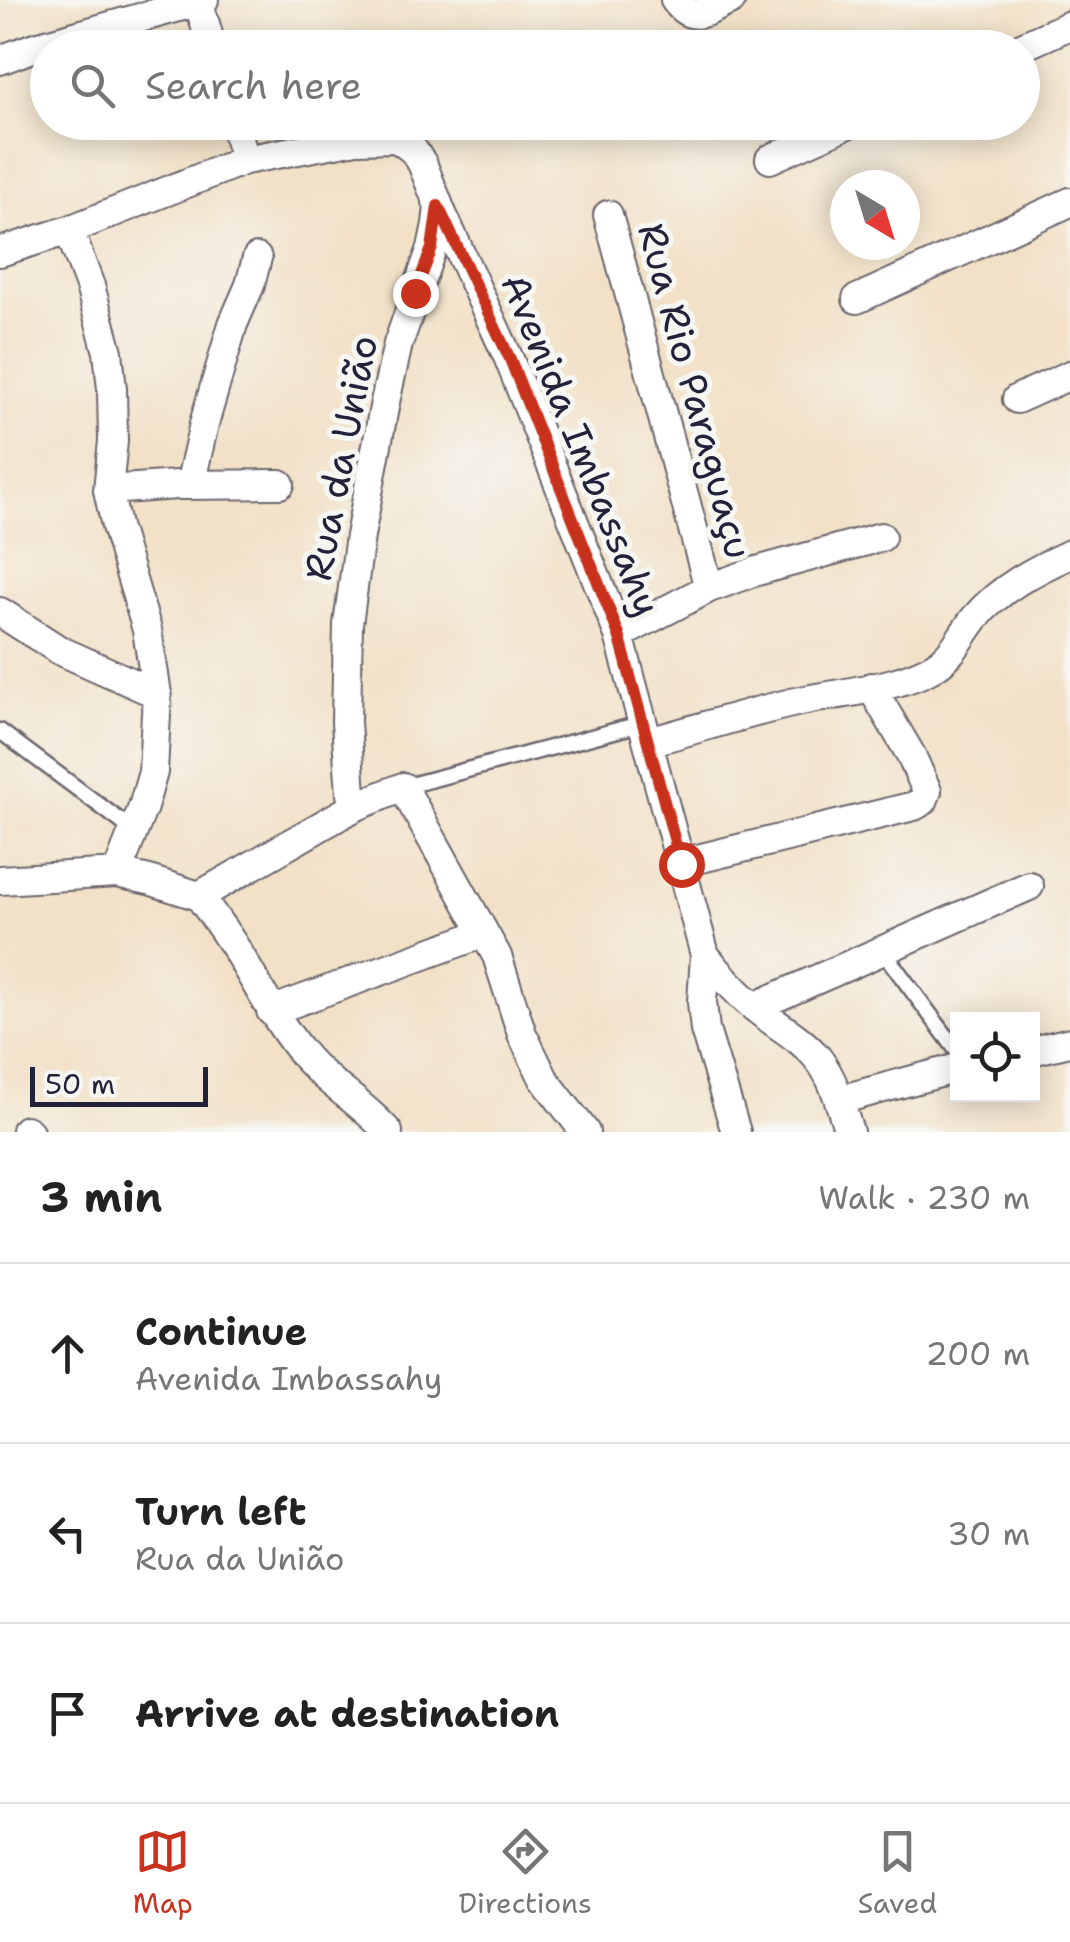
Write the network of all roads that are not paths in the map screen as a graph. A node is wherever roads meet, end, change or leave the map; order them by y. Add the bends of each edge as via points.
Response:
1 (200, 0) edge
2 (675, 0) edge
3 (725, 2) edge
4 (1070, 25) edge
5 (95, 30) edge
6 (208, 30) edge
7 (1040, 39) edge
8 (30, 49) edge
9 (0, 60) edge
10 (240, 140) edge
11 (351, 140) edge
12 (399, 140) edge
13 (812, 140) edge
14 (770, 159) dead end
15 (246, 160) junction
16 (1070, 202) edge
17 (438, 206) junction
18 (608, 215) dead end
19 (70, 230) junction
20 (0, 252) edge
21 (257, 258) dead end
22 (857, 299) dead end
23 (1070, 374) edge
24 (1017, 400) dead end
25 (190, 484) junction
26 (280, 484) dead end
27 (108, 490) junction
28 (881, 537) dead end
29 (1070, 554) edge
30 (709, 588) junction
31 (0, 612) edge
32 (619, 635) junction
33 (872, 687) junction
34 (156, 694) junction
35 (0, 731) edge
36 (646, 732) junction
37 (403, 787) junction
38 (354, 807) junction
39 (134, 830) junction
40 (681, 864) junction
41 (117, 873) junction
42 (4, 874) edge
43 (1028, 886) dead end
44 (199, 896) junction
45 (484, 933) junction
46 (882, 950) junction
47 (705, 955) junction
48 (754, 1008) junction
49 (271, 1011) junction
50 (950, 1041) edge
51 (1070, 1042) edge
52 (1040, 1048) edge
53 (950, 1070) edge
54 (839, 1100) junction
55 (388, 1132) edge
56 (585, 1132) edge
57 (736, 1132) edge
58 (849, 1132) edge

1 - 5 street
1 - 6 street
2 - 3 street via 693,15
4 - 7 street
8 - 9 street
10 - 15 street
11 - 15 street
12 - 17 street via 422,163
13 - 14 street
15 - 19 street
16 - 22 street
17 - 32 street, Avenida Imbassahy via 510,359
17 - 38 street, Rua da União via 432,248 398,344 355,571 346,722
18 - 30 street, Rua Rio Paraguaçu
19 - 20 street
19 - 27 street via 108,352
21 - 25 street
23 - 24 street
25 - 26 street
25 - 27 street
27 - 34 street via 147,630
28 - 30 street
29 - 33 street via 993,600 934,667
30 - 32 street
31 - 34 street via 59,650
32 - 36 street, Avenida Imbassahy
33 - 36 street
33 - 40 street via 926,786 924,802
34 - 39 street via 153,772
35 - 39 lane
36 - 37 lane
36 - 40 street, Avenida Imbassahy
37 - 38 street
37 - 45 street
38 - 44 street
39 - 41 street
40 - 47 street, Avenida Imbassahy
41 - 42 street
41 - 44 street
43 - 46 street
44 - 49 street
45 - 49 street
45 - 56 street via 532,1057
46 - 48 street
46 - 50 lane
47 - 48 street, Avenida Imbassahy
47 - 57 street via 705,1030
48 - 54 street, Avenida Imbassahy via 802,1041
49 - 55 street via 322,1075
51 - 52 street
53 - 54 street
54 - 58 street, Avenida Imbassahy

